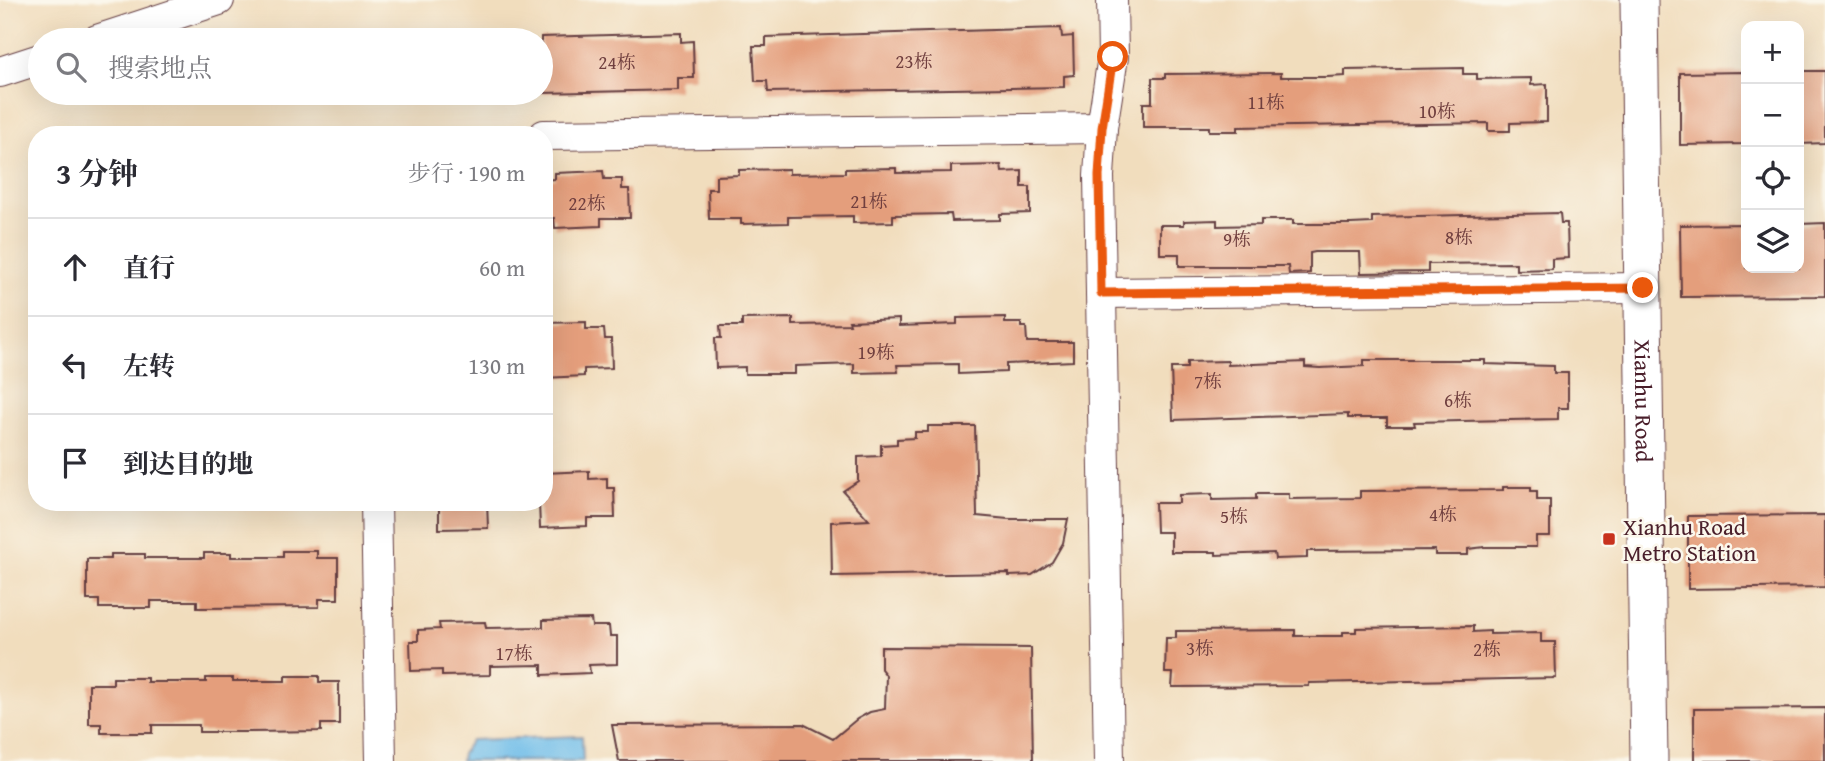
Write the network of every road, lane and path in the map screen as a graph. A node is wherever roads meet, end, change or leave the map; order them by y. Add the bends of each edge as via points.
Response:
1 (219, 0) edge
2 (1112, 0) edge
3 (1639, 0) edge
4 (134, 28) edge
5 (28, 63) edge
6 (0, 72) edge
7 (1102, 128) junction
8 (553, 135) edge
9 (1643, 288) junction
10 (1101, 293) junction
11 (376, 511) edge
12 (382, 761) edge
13 (1109, 761) edge
14 (1648, 761) edge

1 - 4 street
2 - 7 street via 1113,57
3 - 9 street, Xianhu Road
5 - 6 street
7 - 8 street
7 - 10 street
9 - 10 street
9 - 14 street, Xianhu Road
10 - 13 street
11 - 12 street

